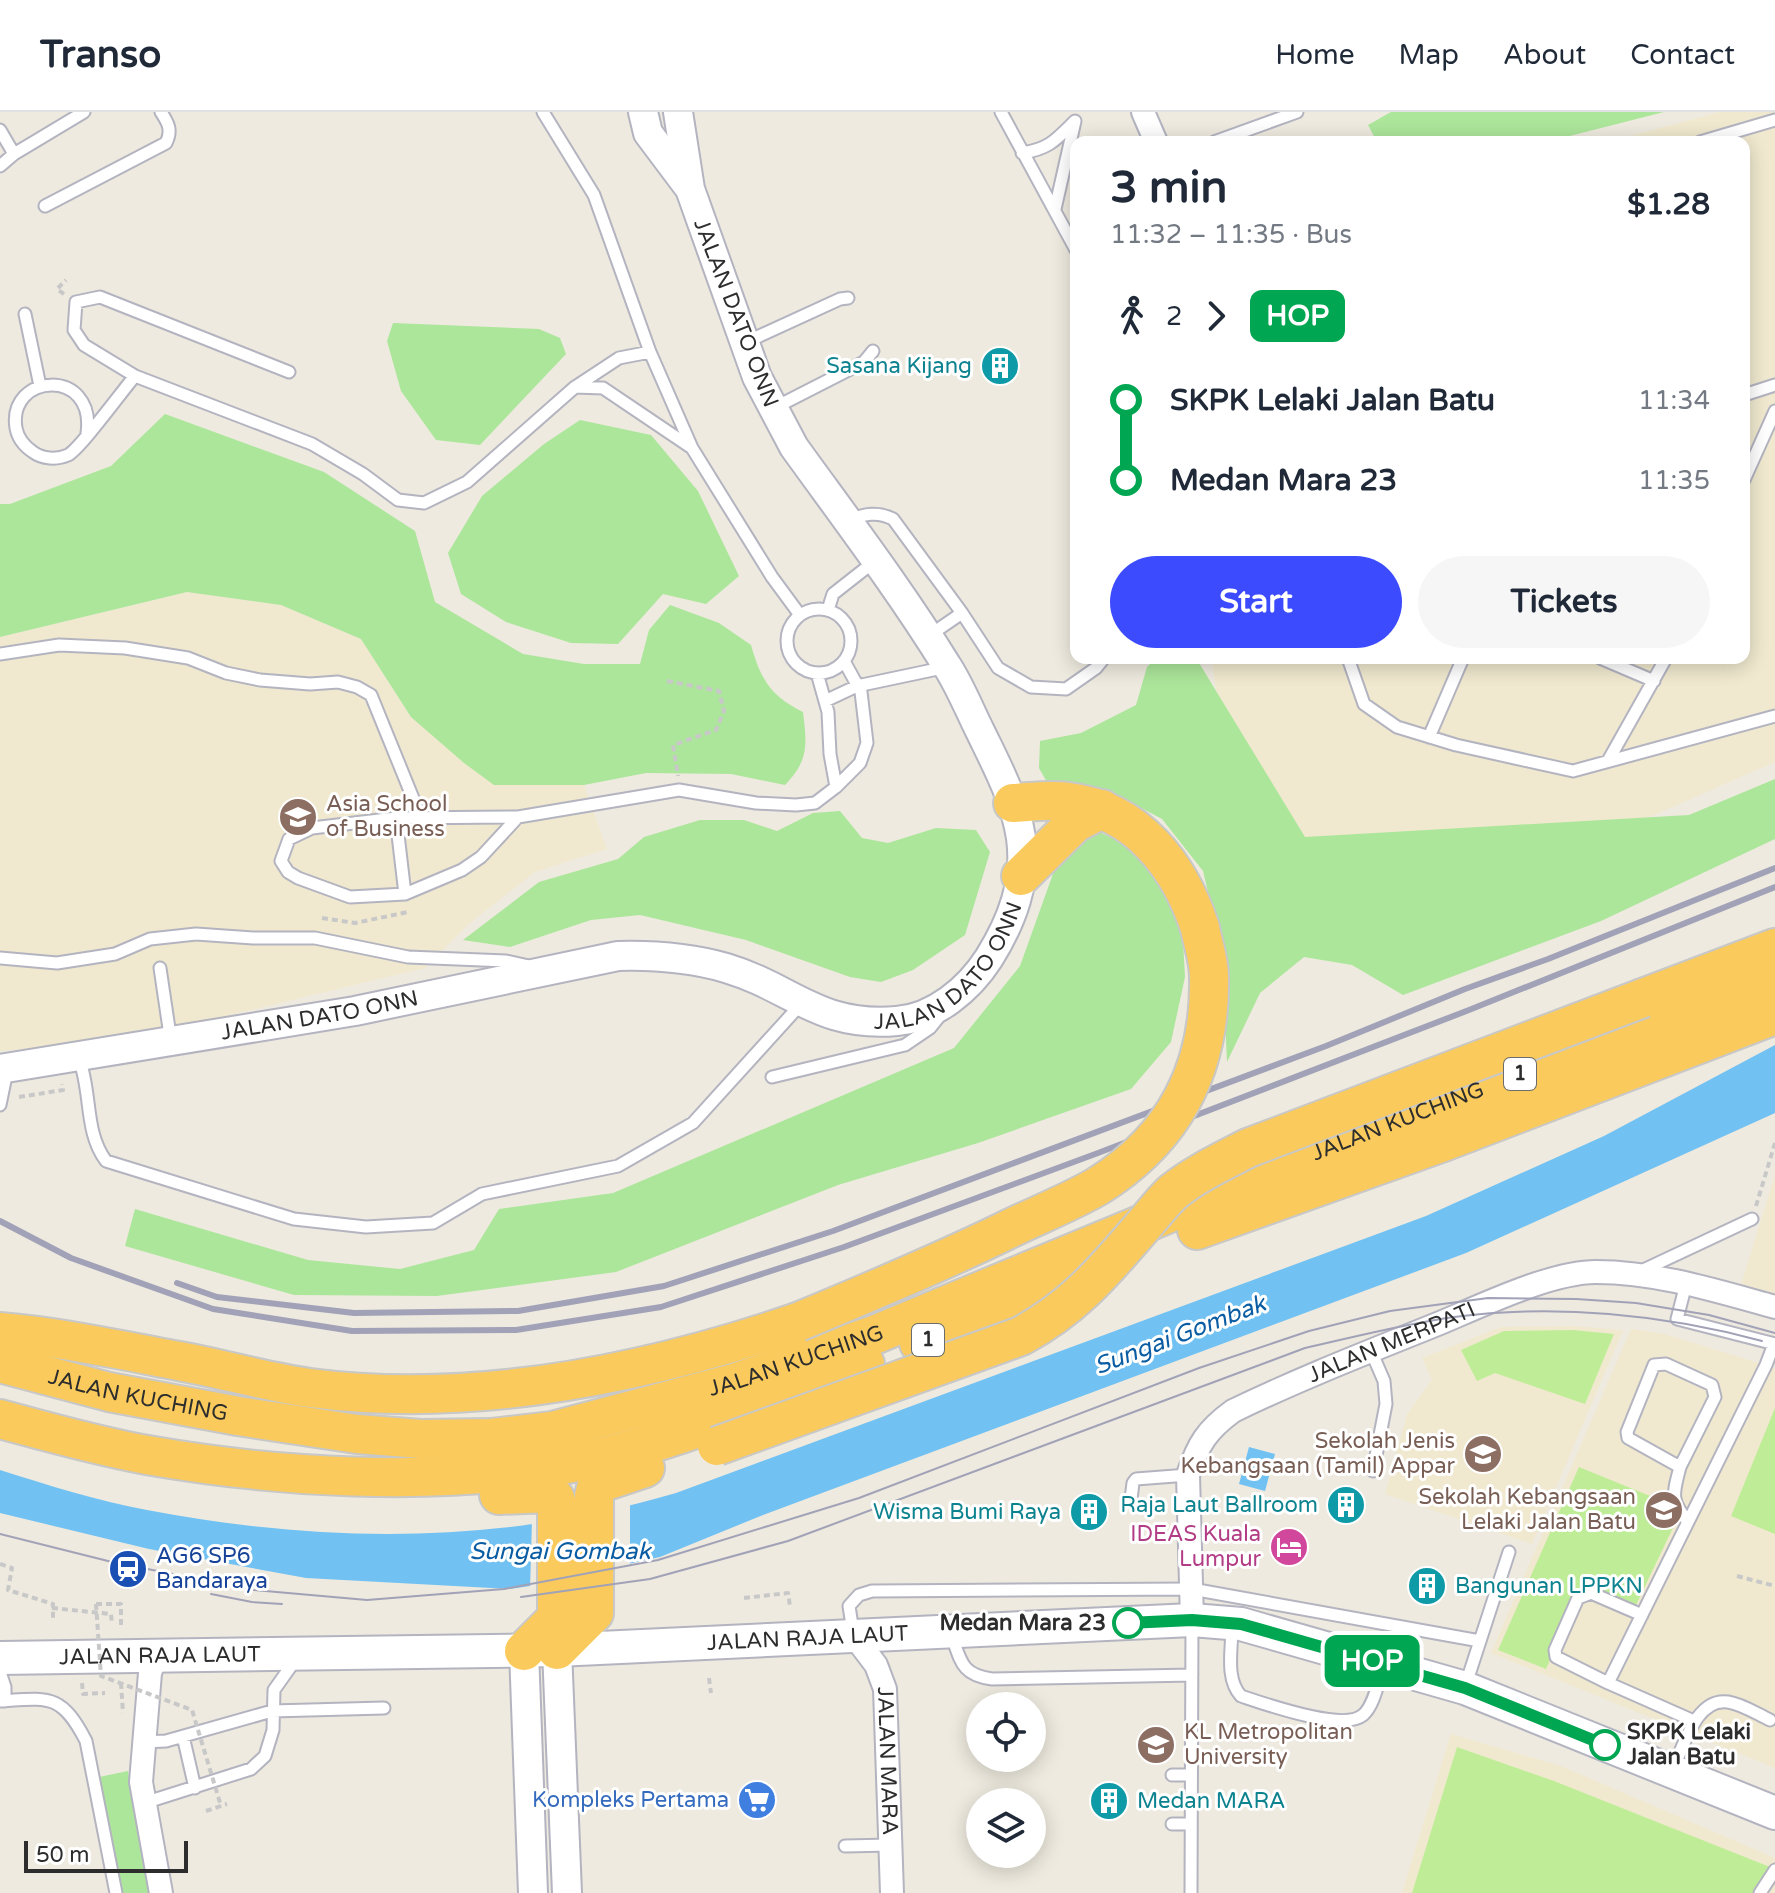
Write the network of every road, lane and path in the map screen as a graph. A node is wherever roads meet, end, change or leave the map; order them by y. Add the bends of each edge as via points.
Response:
1 (84, 112) edge
2 (161, 112) edge
3 (543, 112) edge
4 (678, 112) edge
5 (1001, 112) edge
6 (1143, 112) edge
7 (1297, 112) edge
8 (1078, 116) edge
9 (640, 119) edge
10 (1775, 120) edge
11 (0, 130) edge
12 (1073, 136) edge
13 (1153, 136) edge
14 (1231, 136) edge
15 (1720, 136) edge
16 (1070, 148) edge
17 (1022, 153) junction
18 (14, 154) junction
19 (0, 166) edge
20 (690, 189) junction
21 (45, 206) dead end
22 (1055, 209) junction
23 (1070, 238) edge
24 (848, 298) dead end
25 (25, 314) dead end
26 (743, 343) junction
27 (873, 351) dead end
28 (650, 352) junction
29 (289, 372) dead end
30 (135, 376) junction
31 (1775, 385) edge
32 (40, 386) junction
33 (575, 387) junction
34 (1750, 393) edge
35 (772, 409) junction
36 (1775, 411) edge
37 (87, 433) junction
38 (692, 448) junction
39 (1750, 467) edge
40 (847, 521) junction
41 (875, 561) junction
42 (828, 610) junction
43 (962, 613) junction
44 (800, 615) junction
45 (927, 637) junction
46 (0, 654) edge
47 (844, 661) junction
48 (1099, 664) edge
49 (1350, 664) edge
50 (1460, 664) edge
51 (1614, 664) edge
52 (1663, 664) edge
53 (948, 667) junction
54 (817, 673) junction
55 (667, 681) dead end
56 (1654, 681) junction
57 (857, 686) junction
58 (825, 701) junction
59 (1775, 716) edge
60 (1429, 737) junction
61 (1608, 761) junction
62 (836, 787) junction
63 (679, 790) junction
64 (1013, 803) junction
65 (1102, 809) junction
66 (518, 817) junction
67 (396, 818) junction
68 (421, 818) junction
69 (1021, 876) junction
70 (405, 894) junction
71 (410, 912) dead end
72 (322, 918) dead end
73 (1775, 948) edge
74 (0, 958) edge
75 (160, 968) dead end
76 (549, 970) junction
77 (1775, 976) edge
78 (958, 994) junction
79 (802, 1003) junction
80 (1775, 1015) edge
81 (171, 1042) junction
82 (69, 1066) junction
83 (4, 1069) edge
84 (772, 1077) dead end
85 (13, 1098) dead end
86 (0, 1105) edge
87 (1775, 1143) edge
88 (1752, 1219) joint
89 (1635, 1274) junction
90 (1686, 1284) junction
91 (1775, 1307) edge
92 (0, 1332) edge
93 (1774, 1344) edge
94 (1371, 1351) junction
95 (0, 1363) edge
96 (0, 1419) edge
97 (47, 1431) junction
98 (1680, 1467) junction
99 (1373, 1471) dead end
100 (1188, 1475) junction
101 (1131, 1499) dead end
102 (1688, 1522) junction
103 (1509, 1552) dead end
104 (0, 1564) edge
105 (1737, 1576) dead end
106 (1775, 1586) edge
107 (744, 1598) dead end
108 (1192, 1604) junction
109 (790, 1606) dead end
110 (52, 1608) junction
111 (97, 1612) junction
112 (1642, 1615) junction
113 (53, 1621) dead end
114 (1232, 1623) junction
115 (112, 1624) dead end
116 (121, 1625) dead end
117 (950, 1631) junction
118 (558, 1633) junction
119 (854, 1636) junction
120 (1480, 1641) junction
121 (298, 1655) junction
122 (156, 1656) junction
123 (0, 1658) edge
124 (1385, 1665) junction
125 (0, 1672) edge
126 (1192, 1675) junction
127 (709, 1678) dead end
128 (1608, 1683) junction
129 (1465, 1688) junction
130 (711, 1693) dead end
131 (3, 1701) edge
132 (384, 1708) dead end
133 (272, 1711) junction
134 (1770, 1720) dead end
135 (1694, 1721) junction
136 (183, 1736) junction
137 (143, 1742) junction
138 (1671, 1773) junction
139 (1172, 1775) dead end
140 (1191, 1775) junction
141 (195, 1788) junction
142 (144, 1803) junction
143 (206, 1811) dead end
144 (1775, 1813) edge
145 (1172, 1824) dead end
146 (1191, 1824) junction
147 (890, 1845) junction
148 (845, 1846) dead end
149 (1775, 1870) edge
150 (116, 1893) edge
151 (161, 1893) edge
152 (533, 1893) edge
153 (567, 1893) edge
154 (892, 1893) edge
155 (1191, 1893) edge
156 (1760, 1893) edge

1 - 18 lane
2 - 21 lane via 170,134 166,143
3 - 28 lane via 594,195
4 - 20 street, JALAN DATO ONN
5 - 17 lane
6 - 13 street
7 - 14 lane
8 - 12 lane
8 - 17 lane via 1043,150
9 - 20 street, JALAN DATO ONN
10 - 15 lane
11 - 18 lane
16 - 22 lane
17 - 22 lane
18 - 19 lane
20 - 26 street, JALAN DATO ONN
22 - 23 lane
24 - 26 lane
25 - 32 lane
26 - 35 street, JALAN DATO ONN
27 - 35 lane via 864,362
28 - 33 lane via 619,358
28 - 38 lane
29 - 30 lane via 100,297 76,302 74,330 84,345
30 - 33 lane via 312,444 398,500 424,503 467,482
30 - 37 lane
31 - 34 lane
32 - 37 lane via 67,387 78,395 86,406
32 - 37 lane via 18,406 15,420 26,448 53,459 80,446
33 - 38 lane via 603,388
35 - 40 street, JALAN DATO ONN
36 - 39 lane
38 - 44 lane
40 - 41 street, JALAN DATO ONN
40 - 43 lane via 865,514 893,519
41 - 42 lane via 833,594
41 - 45 street, JALAN DATO ONN
42 - 44 lane
42 - 47 lane via 849,632
43 - 45 lane
43 - 48 lane via 998,668 1031,687 1066,689
44 - 54 lane via 791,625 787,646 797,665
45 - 53 street, JALAN DATO ONN
46 - 68 lane via 59,645 125,648 188,658 260,680 357,687 371,695
47 - 54 lane
47 - 57 lane
49 - 60 lane via 1364,704 1397,727
50 - 60 lane
51 - 56 lane
52 - 56 lane
53 - 57 lane
53 - 64 street, JALAN DATO ONN
54 - 58 lane
55 - 63 path via 719,691 724,711 716,730 673,745
56 - 61 lane
57 - 58 lane
57 - 62 lane via 867,743 860,763
58 - 62 lane
59 - 61 lane
60 - 61 lane via 1573,771
62 - 63 lane via 815,803 796,805
63 - 66 lane
64 - 65 highway via 1069,801
64 - 69 street, JALAN DATO ONN
65 - 69 highway via 1075,823
65 - 92 highway, bridge via 1125,820 1157,849 1186,891 1200,928 1209,973 1208,1020 1194,1080 1153,1143 1097,1186 915,1274 726,1347 619,1373 470,1391 309,1388
66 - 68 lane
66 - 70 lane via 462,870
67 - 68 lane
67 - 70 lane
67 - 70 lane via 312,828 289,839 281,861 298,878 350,897
69 - 78 street, JALAN DATO ONN via 1014,912 998,943
71 - 72 path via 355,923
73 - 118 highway, bridge via 1248,1148 1213,1166 1173,1192 1078,1297 1021,1336 597,1484
74 - 76 lane via 57,963 115,954 150,939 196,934 315,938 408,957 506,961
75 - 81 lane
76 - 79 street, JALAN DATO ONN via 618,956 654,955 727,969
76 - 81 street, JALAN DATO ONN
77 - 95 highway, JALAN KUCHING / 1 via 1300,1159 874,1335 737,1382 552,1431 421,1439 357,1434 109,1392
78 - 79 street, JALAN DATO ONN via 923,1014 874,1023 846,1020
78 - 84 lane via 930,1028 905,1045
79 - 82 lane via 693,1123 618,1166 482,1194 433,1223 366,1227 294,1219 106,1161 96,1147 86,1084
80 - 97 highway, JALAN KUCHING / 1 via 1214,1223 771,1401 686,1432 564,1465 479,1475 352,1476 217,1466
81 - 82 street, JALAN DATO ONN
82 - 83 street, JALAN DATO ONN
82 - 85 path via 63,1090
83 - 86 lane
87 - 88 path
88 - 89 lane
89 - 90 street, JALAN MERPATI
89 - 94 street, JALAN MERPATI via 1593,1272 1552,1281
90 - 91 street, JALAN MERPATI
90 - 93 lane via 1677,1319
93 - 102 lane
94 - 99 lane via 1384,1381 1386,1404
94 - 100 street, JALAN MERPATI via 1233,1411 1211,1428
96 - 97 highway, JALAN KUCHING / 1
97 - 118 highway via 145,1467 213,1483 395,1497 543,1492 557,1505
98 - 98 lane via 1714,1390 1660,1363 1654,1365 1628,1438
98 - 102 lane via 1676,1506
100 - 101 lane via 1136,1479
100 - 108 street, JALAN MERPATI
102 - 112 lane
103 - 120 lane
104 - 110 path via 12,1568 8,1590 53,1604
105 - 106 path
107 - 109 path via 788,1593
108 - 114 main road, JALAN RAJA LAUT
108 - 117 main road, JALAN RAJA LAUT
108 - 119 lane via 872,1591 849,1606
108 - 120 lane
108 - 126 lane
110 - 111 path
110 - 113 path
111 - 115 path via 111,1614
111 - 116 path via 96,1604 121,1604
111 - 143 path, bridge via 101,1676 192,1710 224,1805
112 - 128 lane
112 - 128 lane via 1591,1593 1578,1598 1556,1657
114 - 124 main road, JALAN RAJA LAUT
114 - 124 lane via 1235,1690 1300,1715 1361,1718
117 - 119 main road, JALAN RAJA LAUT
117 - 126 lane via 966,1670 976,1677
118 - 119 main road, JALAN RAJA LAUT
118 - 121 main road, JALAN RAJA LAUT
118 - 152 street
118 - 153 street
119 - 147 street, JALAN MARA via 876,1665 885,1689
120 - 129 lane
121 - 122 main road, JALAN RAJA LAUT
121 - 133 lane via 274,1690
122 - 123 main road, JALAN RAJA LAUT
122 - 137 street
124 - 129 main road, JALAN RAJA LAUT
125 - 131 lane
126 - 140 lane
127 - 130 path
128 - 135 lane
129 - 138 main road, JALAN RAJA LAUT
131 - 150 lane via 46,1699 59,1704 77,1725 86,1741
132 - 133 lane
133 - 136 lane
133 - 141 lane via 265,1756 251,1769
134 - 135 lane via 1727,1702 1705,1709
135 - 138 lane
136 - 137 lane
136 - 141 lane
137 - 142 street
138 - 144 main road, JALAN RAJA LAUT
139 - 140 lane
140 - 146 lane
141 - 142 lane
142 - 151 street
145 - 146 lane
146 - 155 lane
147 - 148 lane
147 - 154 street, JALAN MARA
149 - 156 lane

